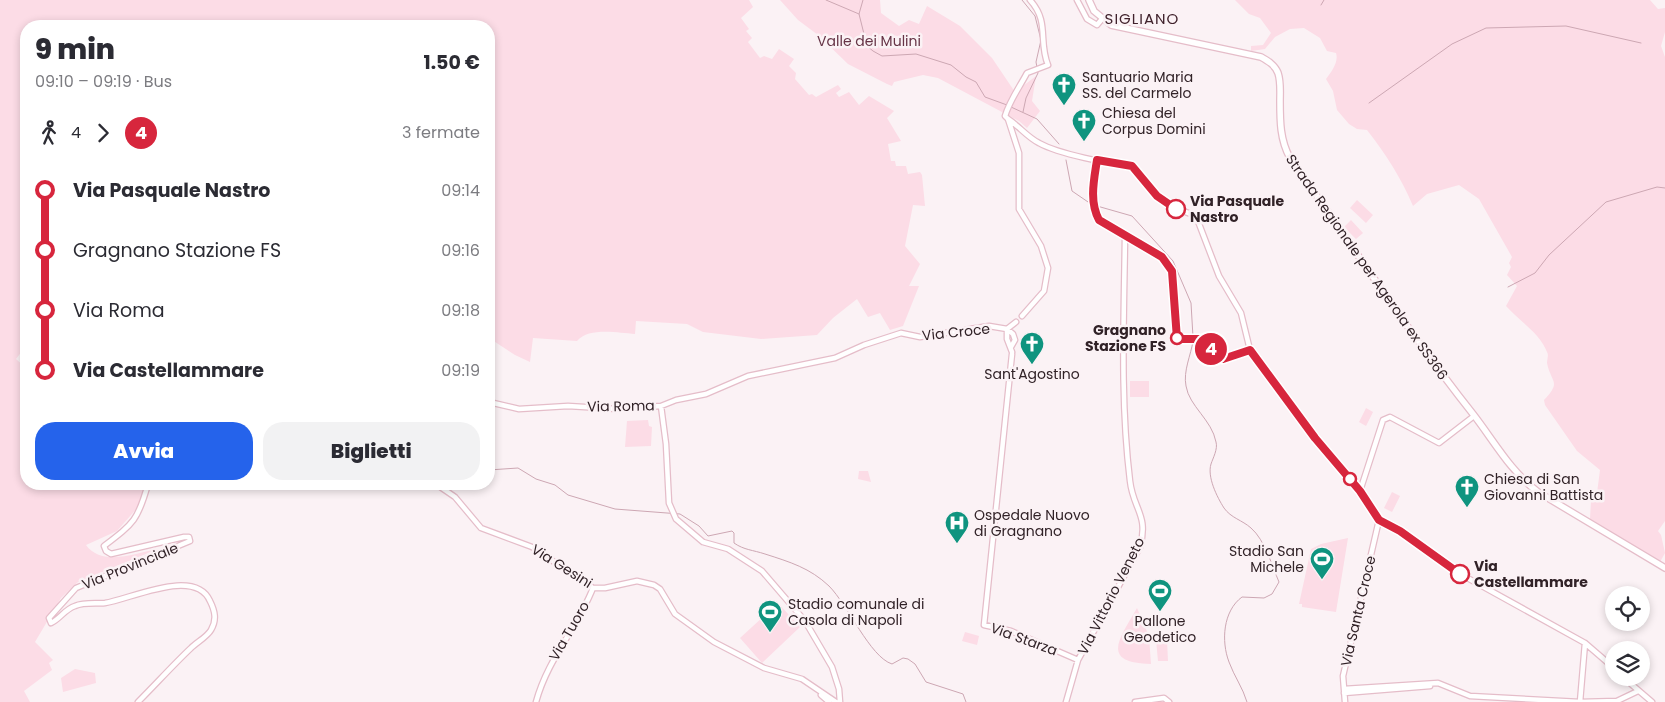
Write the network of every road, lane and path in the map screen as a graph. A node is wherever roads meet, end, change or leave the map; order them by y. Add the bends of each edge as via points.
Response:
1 (1030, 0) edge
2 (1077, 0) edge
3 (1089, 0) edge
4 (1102, 19) junction
5 (1008, 120) junction
6 (1019, 126) junction
7 (1013, 132) junction
8 (1097, 160) junction
9 (1125, 236) junction
10 (1022, 316) dead end
11 (1016, 322) dead end
12 (1007, 329) junction
13 (905, 332) joint
14 (1250, 350) junction
15 (495, 403) edge
16 (660, 406) junction
17 (1474, 416) junction
18 (146, 490) edge
19 (445, 490) edge
20 (1360, 491) junction
21 (1379, 520) junction
22 (1665, 568) edge
23 (593, 588) junction
24 (1585, 644) junction
25 (1072, 658) junction
26 (1078, 660) junction
27 (1605, 661) edge
28 (1075, 667) junction
29 (796, 677) junction
30 (1633, 686) edge
31 (1344, 691) junction
32 (1638, 691) junction
33 (138, 702) edge
34 (536, 702) edge
35 (829, 702) edge
36 (836, 702) edge
37 (840, 702) edge
38 (1066, 702) edge
39 (1135, 702) edge
40 (1170, 702) edge
41 (1345, 702) edge
42 (1580, 702) edge
43 (1652, 702) edge

1 - 5 street via 1037,8 1044,30 1043,48 1048,65 1030,71 1013,94 1005,114
2 - 4 street via 1091,23 1097,25
3 - 4 main road
4 - 17 main road, Strada Regionale per Agerola ex SS366 via 1125,29 1270,62 1280,82 1281,131 1290,158
5 - 6 street
5 - 7 street
6 - 7 street
6 - 8 street via 1037,142
7 - 10 street via 1019,149 1019,209 1041,246 1048,268 1044,291
8 - 9 street via 1093,188 1099,220
8 - 14 street via 1132,166 1164,202 1196,216 1219,276 1241,314
9 - 14 street via 1168,263 1172,271 1175,326 1179,340 1206,341 1223,359
9 - 26 street, Via Vittorio Veneto via 1126,440 1130,487 1144,522 1144,531 1140,547
11 - 12 street
12 - 13 street, Via Croce via 989,326 920,337
12 - 25 street, Via Starza via 1015,340 984,625 1011,631
13 - 16 street, Via Roma via 834,358 748,376 706,394
14 - 20 street via 1315,438
15 - 16 street, Via Roma via 519,409
16 - 37 street via 671,508 676,518 703,542 728,549 762,571 805,622 827,660 839,689
17 - 20 street via 1440,443 1386,417
17 - 22 main road, Strada Regionale per Agerola ex SS366 via 1530,486
18 - 33 street, Via Provinciale via 141,511 126,529 104,546 106,551 111,554 184,537 189,537 190,541 76,588 49,618 51,623 76,605 106,603 168,586 200,588 209,598 215,622 210,631
19 - 23 street, Via Gesini via 455,497 481,528 532,547
20 - 21 street
21 - 24 street via 1460,574
21 - 31 street, Via Santa Croce via 1343,676
23 - 29 street, Via Gesini via 637,581 654,585 660,589 675,614 714,642 764,668
23 - 34 street, Via Tuoro via 580,616 551,661
24 - 27 street
24 - 42 street
25 - 26 street, Via Starza
25 - 28 street
26 - 28 street
28 - 38 street
29 - 35 street
29 - 36 street
30 - 32 street
31 - 41 street, Via Santa Croce
31 - 42 street via 1435,683 1470,696
32 - 42 street via 1616,701
32 - 43 street
39 - 40 street via 1164,698

